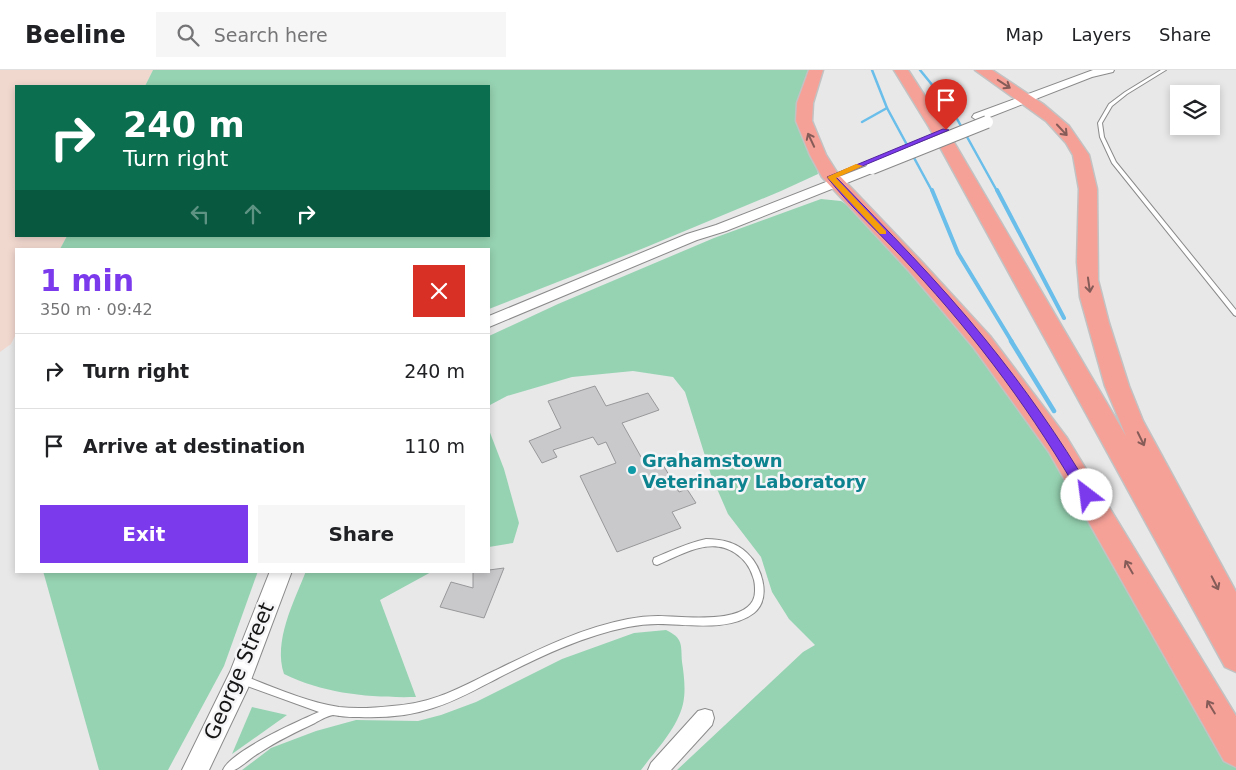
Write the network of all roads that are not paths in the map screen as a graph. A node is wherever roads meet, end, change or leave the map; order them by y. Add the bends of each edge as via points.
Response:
1 (816, 70) edge
2 (901, 70) edge
3 (982, 70) edge
4 (1109, 70) edge
5 (1164, 70) edge
6 (1029, 101) junction
7 (983, 119) joint
8 (868, 166) joint
9 (833, 179) junction
10 (1236, 314) edge
11 (490, 322) edge
12 (657, 561) dead end
13 (280, 573) edge
14 (1236, 624) edge
15 (1236, 656) edge
16 (239, 679) junction
17 (332, 710) junction
18 (705, 718) dead end
19 (1236, 749) edge
20 (194, 770) edge
21 (228, 770) edge
22 (658, 770) edge

9 -> 1 highway via 818,155 804,121 805,103
2 - 15 highway via 937,127
3 -> 6 highway
4 - 6 main road via 1097,78
5 - 10 lane via 1110,105 1100,123 1102,137 1114,162
6 - 7 main road
6 -> 14 highway via 1064,131 1081,154 1087,189 1086,269 1090,295 1121,399
7 - 8 main road, bridge
8 - 9 main road
9 - 11 main road
19 -> 9 highway via 1058,445 982,342 916,266
12 - 17 lane via 694,545 723,543 737,548 746,556 758,581 759,596 753,608 729,620 646,621 620,625 556,645 433,704 387,711
13 - 16 main road, George Street
16 - 17 lane
16 - 20 main road, George Street
17 - 21 lane via 266,742
18 - 22 street

